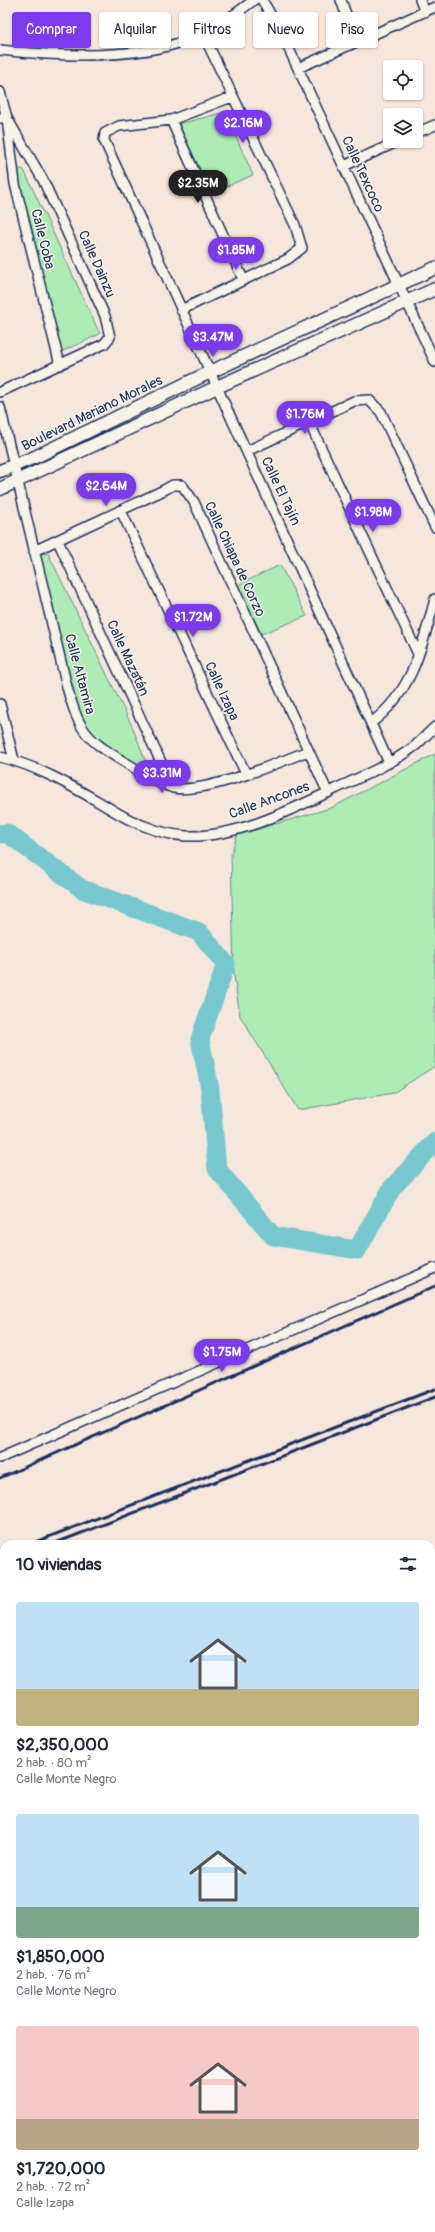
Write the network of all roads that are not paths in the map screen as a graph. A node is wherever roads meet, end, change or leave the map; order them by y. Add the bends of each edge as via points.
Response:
1 (254, 0) edge
2 (262, 0) edge
3 (341, 0) edge
4 (420, 0) edge
5 (435, 7) edge
6 (239, 12) edge
7 (345, 12) edge
8 (425, 12) junction
9 (378, 32) edge
10 (179, 42) edge
11 (209, 48) edge
12 (343, 48) edge
13 (0, 50) edge
14 (298, 68) junction
15 (0, 92) edge
16 (232, 97) junction
17 (4, 118) edge
18 (171, 120) junction
19 (435, 125) edge
20 (423, 130) edge
21 (384, 148) edge
22 (344, 166) junction
23 (435, 268) edge
24 (243, 279) junction
25 (398, 285) junction
26 (435, 288) edge
27 (407, 302) junction
28 (181, 310) junction
29 (435, 362) edge
30 (60, 365) junction
31 (210, 372) junction
32 (217, 387) junction
33 (0, 392) edge
34 (0, 407) edge
35 (309, 422) junction
36 (247, 451) junction
37 (14, 466) junction
38 (0, 471) edge
39 (18, 482) junction
40 (0, 489) edge
41 (121, 511) junction
42 (435, 527) edge
43 (58, 541) junction
44 (34, 551) junction
45 (435, 598) edge
46 (418, 654) junction
47 (0, 704) edge
48 (371, 723) junction
49 (435, 727) edge
50 (308, 751) junction
51 (0, 757) edge
52 (14, 760) junction
53 (389, 763) junction
54 (246, 774) junction
55 (173, 788) junction
56 (328, 793) junction
57 (435, 1268) edge
58 (0, 1458) edge

1 - 6 street
2 - 14 street, Calle Texcoco
3 - 7 street
4 - 8 street
5 - 8 street
8 - 9 street
10 - 13 street via 124,53 24,53
11 - 16 street
12 - 14 street
14 - 22 street, Calle Texcoco
15 - 17 street, Calle Dainzu
16 - 18 street, Calle El Tajín
16 - 24 street via 295,225 302,248 288,259
17 - 30 street, Calle Coba via 15,184
17 - 30 street, Calle Dainzu via 43,180 109,326 110,337 104,344
18 - 24 street
18 - 28 street, Calle El Tajín via 119,126 105,134 104,140
19 - 20 street
21 - 22 street
22 - 25 street, Calle Texcoco
23 - 25 street, Boulevard Mariano Morales
24 - 28 street
25 - 27 street, Calle Texcoco
25 - 31 street, Boulevard Mariano Morales
26 - 27 street
27 - 29 street, Calle Texcoco
27 - 32 street
28 - 31 street, Calle El Tajín
30 - 33 street, Calle Dainzu
31 - 32 street, Calle El Tajín
31 - 37 street, Boulevard Mariano Morales
32 - 36 street, Calle El Tajín
32 - 39 street
34 - 37 street, Calle Altamira
35 - 36 street
35 - 42 street via 354,401 364,399 375,404 382,412
35 - 46 street
36 - 48 street, Calle El Tajín
37 - 38 street, Boulevard Mariano Morales
37 - 39 street, Calle Altamira
39 - 40 street
39 - 44 street, Calle Altamira
41 - 43 street, Calle Chiapa de Corzo
41 - 50 street, Calle Chiapa de Corzo via 173,486 182,486 188,492
41 - 54 street, Calle Izapa
43 - 44 street, Calle Chiapa de Corzo
43 - 55 street, Calle Mazatán
44 - 55 street, Calle Altamira via 78,722 84,732 105,750
45 - 46 street
46 - 48 street via 398,698 387,712
47 - 52 street
48 - 53 street, Calle El Tajín
49 - 53 street, Calle Ancones via 416,745
50 - 54 street, Calle Altamira
50 - 56 street, Calle Chiapa de Corzo
51 - 52 street, Calle Ancones
52 - 56 street, Calle Ancones via 79,790 139,824 162,832 186,836 247,826
53 - 56 street, Calle Ancones
54 - 55 street, Calle Altamira via 196,788
57 - 58 street

